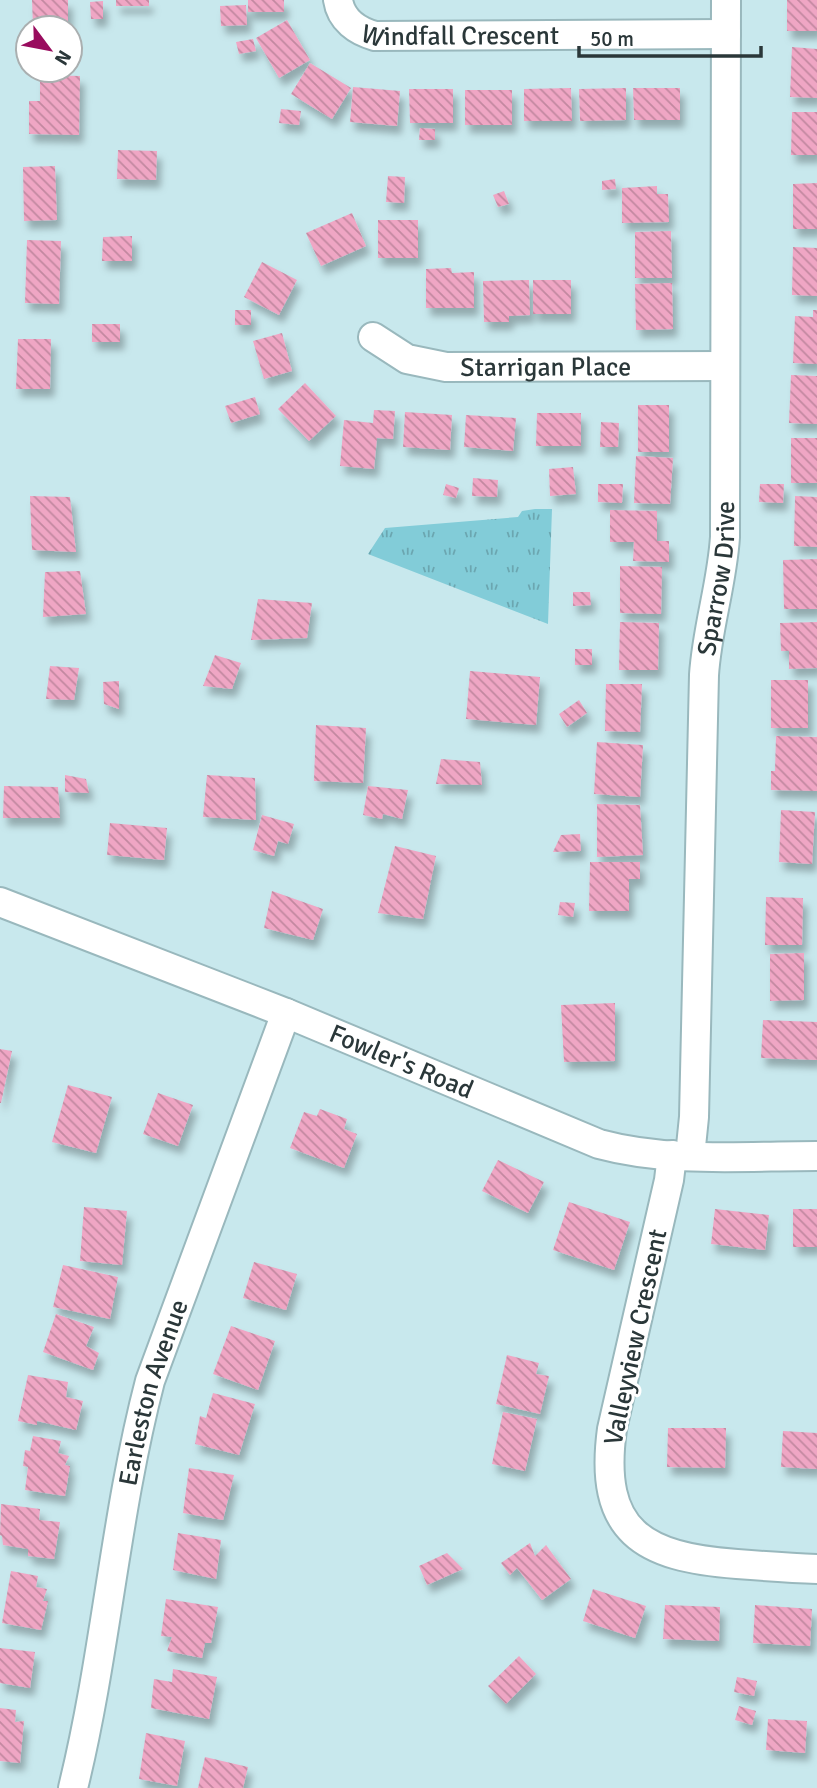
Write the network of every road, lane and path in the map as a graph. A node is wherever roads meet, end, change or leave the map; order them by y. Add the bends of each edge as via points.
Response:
1 (338, 0) edge
2 (726, 0) edge
3 (726, 34) junction
4 (373, 337) dead end
5 (725, 366) junction
6 (0, 902) edge
7 (286, 1013) junction
8 (681, 1156) junction
9 (817, 1156) edge
10 (817, 1569) edge
11 (73, 1788) edge

1 - 3 street, Windfall Crescent via 354,27 374,36
2 - 3 street, Sparrow Drive
3 - 5 street, Sparrow Drive
4 - 5 street, Starrigan Place via 408,359 446,368
5 - 8 street, Sparrow Drive via 725,537 705,649 694,1117
6 - 7 street, Fowler's Road
7 - 8 street, Fowler's Road via 589,1140 617,1149
7 - 11 street, Earleston Avenue via 150,1381
8 - 9 street, Fowler's Road
8 - 10 street, Valleyview Crescent via 669,1180 612,1429 608,1466 614,1501 632,1531 671,1555

